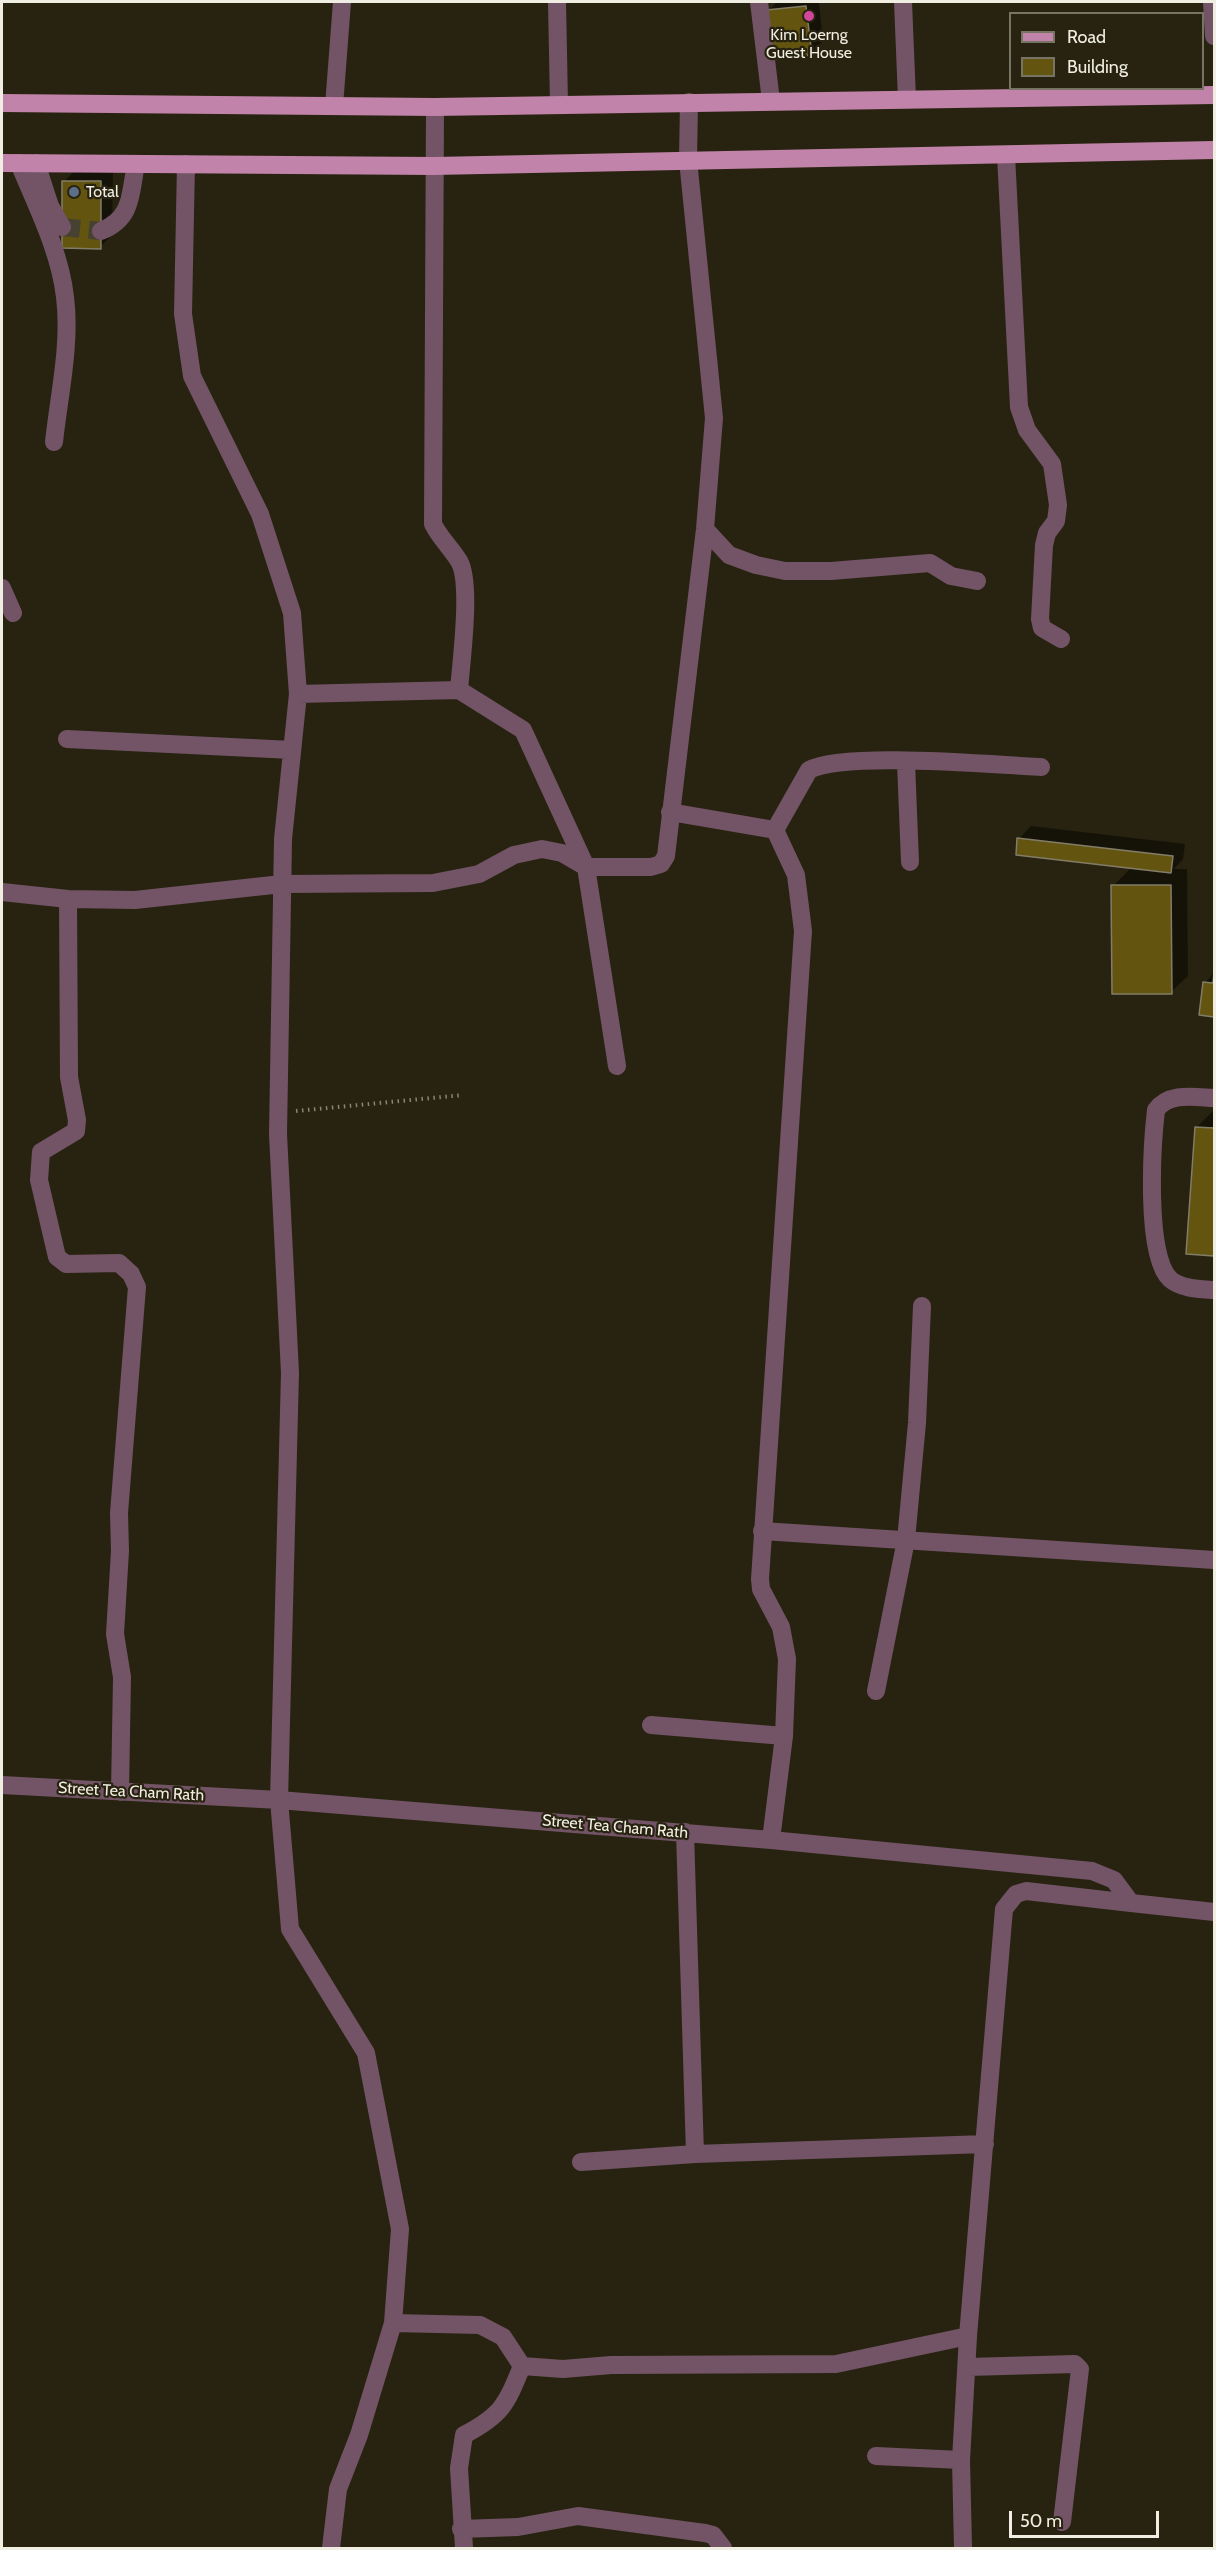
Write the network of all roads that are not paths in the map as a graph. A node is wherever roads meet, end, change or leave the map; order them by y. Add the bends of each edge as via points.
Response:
1 (342, 2) edge
2 (557, 2) edge
3 (759, 2) edge
4 (903, 2) edge
5 (1212, 2) edge
6 (1215, 36) edge
7 (1215, 95) edge
8 (907, 99) junction
9 (771, 101) junction
10 (689, 102) junction
11 (2, 103) edge
12 (559, 104) junction
13 (334, 105) junction
14 (435, 107) junction
15 (1215, 150) edge
16 (1006, 155) junction
17 (688, 160) junction
18 (19, 163) edge
19 (136, 164) junction
20 (186, 164) junction
21 (434, 166) junction
22 (62, 226) dead end
23 (101, 231) tunnel mouth
24 (54, 442) dead end
25 (705, 529) junction
26 (977, 581) dead end
27 (2, 588) edge
28 (13, 614) dead end
29 (1060, 639) dead end
30 (459, 690) junction
31 (298, 694) junction
32 (67, 739) dead end
33 (292, 750) junction
34 (906, 762) junction
35 (1041, 767) dead end
36 (670, 812) junction
37 (775, 830) junction
38 (910, 862) dead end
39 (585, 867) junction
40 (282, 884) junction
41 (2, 892) edge
42 (68, 899) junction
43 (617, 1066) dead end
44 (1215, 1098) edge
45 (1215, 1290) edge
46 (922, 1306) dead end
47 (762, 1531) junction
48 (906, 1540) junction
49 (1215, 1560) edge
50 (876, 1691) dead end
51 (651, 1725) dead end
52 (784, 1736) junction
53 (2, 1785) edge
54 (120, 1792) junction
55 (279, 1800) junction
56 (685, 1832) junction
57 (771, 1840) junction
58 (1131, 1903) junction
59 (1215, 1912) edge
60 (985, 2144) junction
61 (695, 2154) junction
62 (581, 2162) dead end
63 (393, 2323) junction
64 (968, 2336) junction
65 (522, 2367) junction
66 (968, 2367) junction
67 (876, 2456) dead end
68 (961, 2460) junction
69 (1062, 2522) dead end
70 (461, 2529) junction
71 (330, 2548) edge
72 (464, 2548) edge
73 (723, 2548) edge
74 (963, 2548) edge

1 - 13 street
2 - 12 street
3 - 9 street
4 - 8 street
5 - 6 street
7 - 8 main road
8 - 9 main road
9 - 10 main road
10 - 12 main road
10 - 17 street
11 - 13 main road
12 - 14 main road
13 - 14 main road
14 - 21 street
15 - 16 main road
16 - 17 main road
16 - 29 street via 1019,407 1027,430 1052,464 1058,505 1056,521 1044,545 1040,619 1042,628
17 - 21 main road
17 - 25 street via 714,418
18 - 19 main road
18 - 22 street
18 - 24 street via 52,249 65,296 66,332
19 - 20 main road
19 - 23 street via 127,213 114,226
20 - 21 main road
20 - 31 street via 183,314 192,376 263,525 292,613
21 - 30 street via 433,524 460,563 465,586
25 - 26 street via 729,555 785,571 930,563 951,576
25 - 36 street
27 - 28 street
30 - 31 street
30 - 39 street via 523,730
31 - 33 street
32 - 33 street
33 - 40 street
34 - 35 street
34 - 37 street via 819,764 809,770
34 - 38 street
36 - 37 street
36 - 39 street via 666,856 661,864
37 - 47 street via 796,875 803,931
39 - 40 street via 562,853 542,849 514,855 479,874 433,883
39 - 43 street
40 - 42 street via 135,900
40 - 55 street via 278,1113 290,1373
41 - 42 street
42 - 54 street via 69,1077 77,1120 75,1131 41,1152 39,1179 57,1257 66,1264 119,1263 137,1287 119,1513 115,1634 122,1677
44 - 45 street via 1171,1099 1156,1110 1152,1204 1158,1260 1170,1279 1186,1287
46 - 48 street
47 - 48 street
47 - 52 street via 761,1589 781,1627 787,1659
48 - 49 street
48 - 50 street
51 - 52 street
52 - 57 street
53 - 54 street, Street Tea Cham Rath
54 - 55 street, Street Tea Cham Rath
55 - 56 street, Street Tea Cham Rath
55 - 63 street via 290,1929 366,2053 400,2229
56 - 57 street, Street Tea Cham Rath
56 - 61 street
57 - 58 street, Street Tea Cham Rath via 1092,1871 1114,1880
58 - 59 street
58 - 60 street via 1026,1891 1009,1899 1004,1909
60 - 61 street
60 - 64 street
61 - 62 street
63 - 65 street via 480,2325 502,2337
63 - 71 street via 338,2489
64 - 65 street via 836,2364
64 - 66 street
65 - 70 street via 506,2404 486,2423 464,2435 459,2468
66 - 68 street
66 - 69 street via 1075,2364 1080,2368
67 - 68 street
68 - 74 street
70 - 72 street
70 - 73 street via 518,2526 578,2516 705,2533 714,2535

